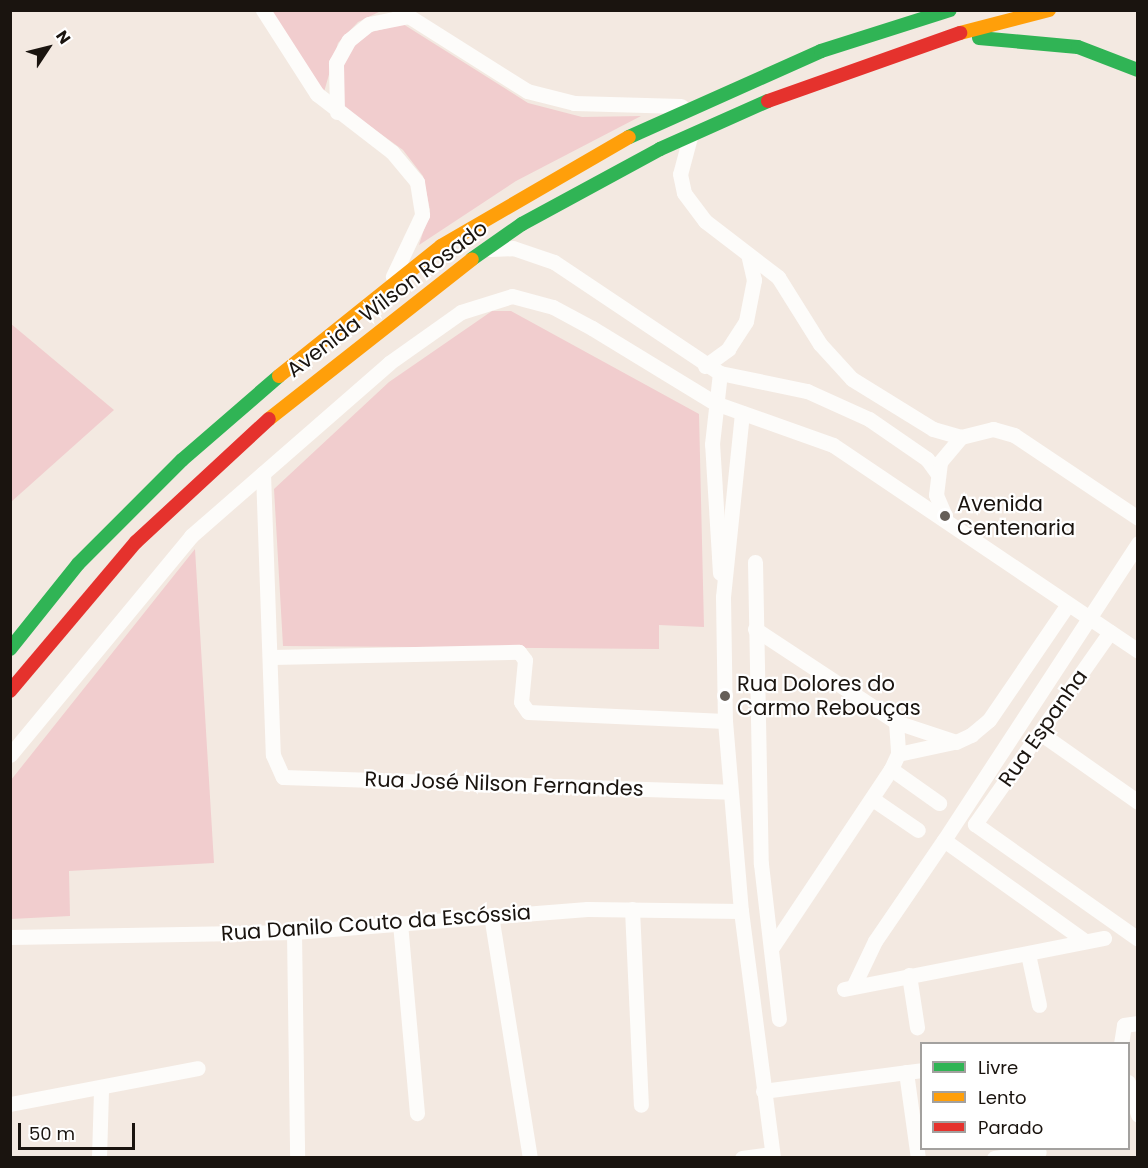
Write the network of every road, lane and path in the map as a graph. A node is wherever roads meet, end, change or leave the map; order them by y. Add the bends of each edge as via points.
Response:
1 (263, 10) edge
2 (909, 10) edge
3 (950, 10) edge
4 (1048, 10) edge
5 (404, 13) edge
6 (891, 26) junction
7 (941, 38) junction
8 (1137, 70) edge
9 (696, 105) junction
10 (337, 112) junction
11 (692, 135) junction
12 (484, 250) junction
13 (748, 255) junction
14 (386, 289) junction
15 (705, 366) junction
16 (720, 374) junction
17 (884, 399) junction
18 (715, 403) junction
19 (742, 413) junction
20 (868, 419) junction
21 (961, 437) junction
22 (936, 472) junction
23 (263, 473) junction
24 (945, 516) junction
25 (1137, 518) edge
26 (1137, 543) edge
27 (755, 562) dead end
28 (723, 597) junction
29 (1068, 604) junction
30 (1090, 618) junction
31 (755, 629) junction
32 (1110, 632) junction
33 (10, 649) edge
34 (1137, 651) edge
35 (272, 657) junction
36 (10, 691) edge
37 (1007, 694) junction
38 (1028, 709) junction
39 (725, 721) junction
40 (896, 722) junction
41 (1040, 733) junction
42 (956, 742) junction
43 (898, 754) junction
44 (10, 755) edge
45 (891, 769) junction
46 (730, 792) junction
47 (874, 800) junction
48 (1137, 802) edge
49 (939, 803) dead end
50 (918, 830) dead end
51 (944, 840) junction
52 (632, 909) junction
53 (741, 911) junction
54 (491, 915) junction
55 (400, 922) junction
56 (294, 932) junction
57 (10, 937) edge
58 (1104, 938) dead end
59 (1137, 939) edge
60 (1085, 941) junction
61 (773, 946) junction
62 (1028, 954) junction
63 (909, 975) junction
64 (1039, 1005) dead end
65 (779, 1020) dead end
66 (1131, 1024) edge
67 (917, 1027) dead end
68 (1117, 1042) edge
69 (198, 1068) dead end
70 (914, 1071) edge
71 (1130, 1089) edge
72 (101, 1091) junction
73 (763, 1091) junction
74 (10, 1104) edge
75 (641, 1105) dead end
76 (417, 1113) dead end
77 (1137, 1114) edge
78 (1039, 1153) edge
79 (772, 1156) edge
80 (99, 1158) edge
81 (297, 1158) edge
82 (530, 1158) edge
83 (742, 1158) edge
84 (918, 1158) edge
85 (994, 1158) edge

1 - 10 street via 301,74
2 - 6 highway
3 - 6 highway, Avenida Wilson Rosado
4 - 7 highway, Avenida Wilson Rosado
5 - 9 street via 527,92 574,103
5 - 10 street via 369,24 349,40 336,63
6 - 9 highway, Avenida Wilson Rosado
7 - 8 highway via 1040,40 1078,47
7 - 11 highway, Avenida Wilson Rosado via 859,64
9 - 14 highway, Avenida Wilson Rosado via 531,190 441,246
10 - 14 street via 406,165 422,198 416,235
11 - 12 highway, Avenida Wilson Rosado via 574,194
11 - 13 street via 681,156 684,193 705,221
12 - 15 street via 513,248 554,262
12 - 36 highway, Avenida Wilson Rosado via 354,347 225,454 136,542
13 - 15 street via 754,280 746,321 728,349
13 - 17 street via 790,293 834,362
14 - 33 highway, Avenida Wilson Rosado via 182,460 78,564
15 - 16 street
16 - 18 street
16 - 20 street via 807,391
17 - 20 street
17 - 21 street via 933,429
18 - 19 street
18 - 23 street via 553,307 512,296 489,299 388,363
18 - 28 street via 715,537
19 - 24 street via 833,445
19 - 28 street
20 - 22 street via 927,459
21 - 22 street via 945,452
21 - 25 street via 982,430 1014,435
22 - 24 street via 936,495
23 - 35 street
23 - 44 street via 190,536
24 - 29 street
26 - 30 street
27 - 31 street
28 - 39 street
29 - 30 street
29 - 37 street
30 - 32 street
30 - 38 street
31 - 40 street
31 - 61 street via 761,864
32 - 34 street
32 - 41 street, Rua Espanha
35 - 39 street via 521,653 525,711
35 - 46 street, Rua José Nilson Fernandes via 273,755 279,773
37 - 38 street
37 - 42 street via 989,720
38 - 51 street
39 - 46 street
40 - 42 street
40 - 43 street
41 - 48 street
41 - 59 street, Rua Espanha via 975,824
42 - 43 street
43 - 45 street
45 - 47 street
45 - 49 street
46 - 53 street
47 - 50 street
47 - 61 street
51 - 60 street
51 - 63 street via 875,941 849,987
52 - 53 street, Rua Danilo Couto da Escóssia
52 - 54 street, Rua Danilo Couto da Escóssia
52 - 75 street
53 - 73 street
54 - 55 street, Rua Danilo Couto da Escóssia
54 - 82 street
55 - 56 street, Rua Danilo Couto da Escóssia
55 - 76 street
56 - 57 street, Rua Danilo Couto da Escóssia
56 - 81 street
58 - 60 street
60 - 62 street
61 - 65 street
62 - 63 street
62 - 64 street
63 - 67 street
66 - 68 street
69 - 72 street
70 - 73 street
70 - 84 street
71 - 77 street
72 - 74 street
72 - 80 street
73 - 79 street
78 - 85 street
79 - 83 street

